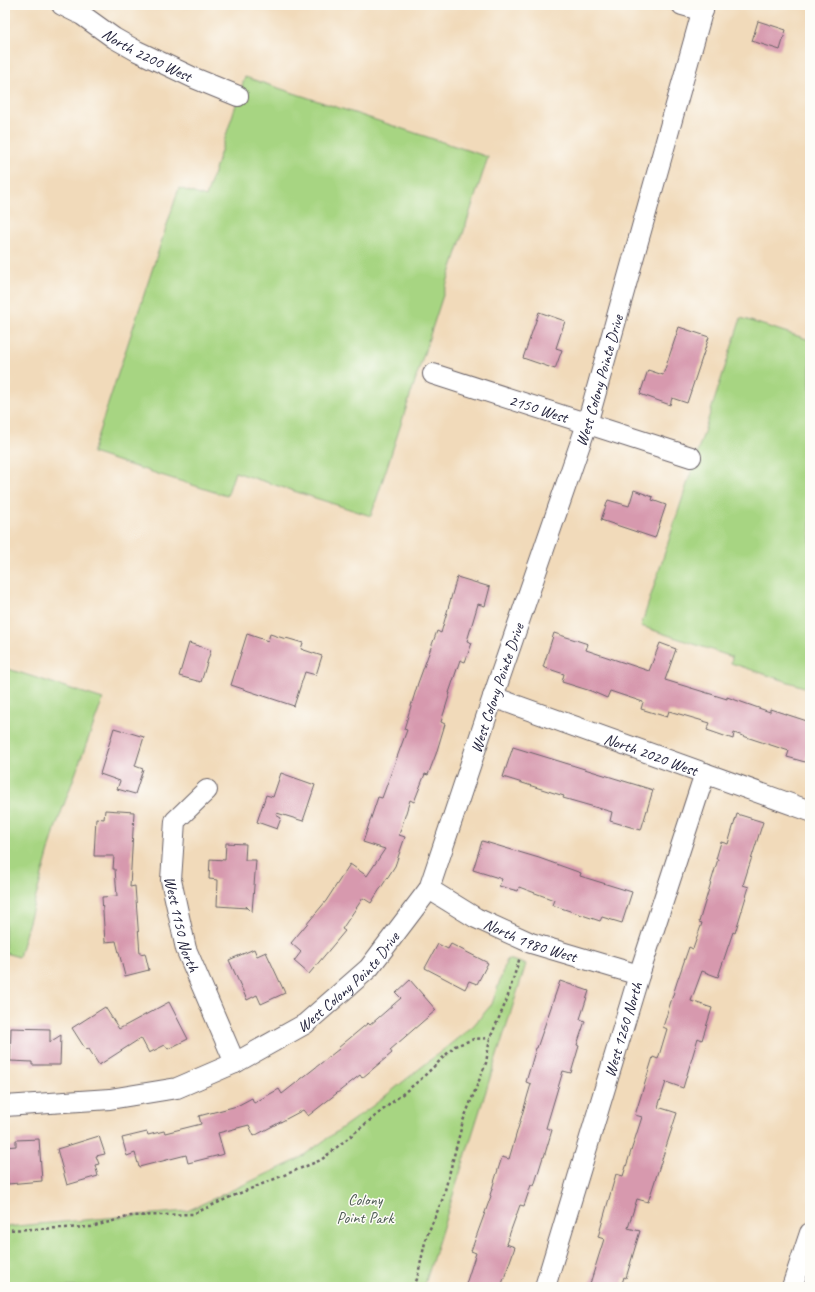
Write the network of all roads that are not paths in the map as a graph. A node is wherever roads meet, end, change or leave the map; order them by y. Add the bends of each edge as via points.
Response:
1 (62, 5) edge
2 (682, 5) edge
3 (703, 8) edge
4 (238, 96) dead end
5 (433, 374) dead end
6 (587, 424) junction
7 (690, 457) dead end
8 (493, 697) junction
9 (705, 773) junction
10 (207, 790) dead end
11 (810, 811) edge
12 (429, 889) junction
13 (639, 975) junction
14 (235, 1063) junction
15 (5, 1106) edge
16 (810, 1233) edge
17 (545, 1287) edge
18 (792, 1287) edge

1 - 4 street, North 2200 West via 137,51
2 - 3 street
3 - 6 street, West Colony Pointe Drive
5 - 6 street, 2150 West
6 - 7 street, 2150 West
6 - 8 street, West Colony Pointe Drive
8 - 9 street, North 2020 West
8 - 12 street, West Colony Pointe Drive
9 - 11 street, North 2020 West
9 - 13 street, West 1260 North
10 - 14 street, West 1150 North via 175,821 171,880 186,949
12 - 13 street, North 1980 West via 476,918 531,943
12 - 14 street, West Colony Pointe Drive via 369,968 305,1024
13 - 17 street, West 1260 North
14 - 15 street, West Colony Pointe Drive via 177,1088 110,1099
16 - 18 street

